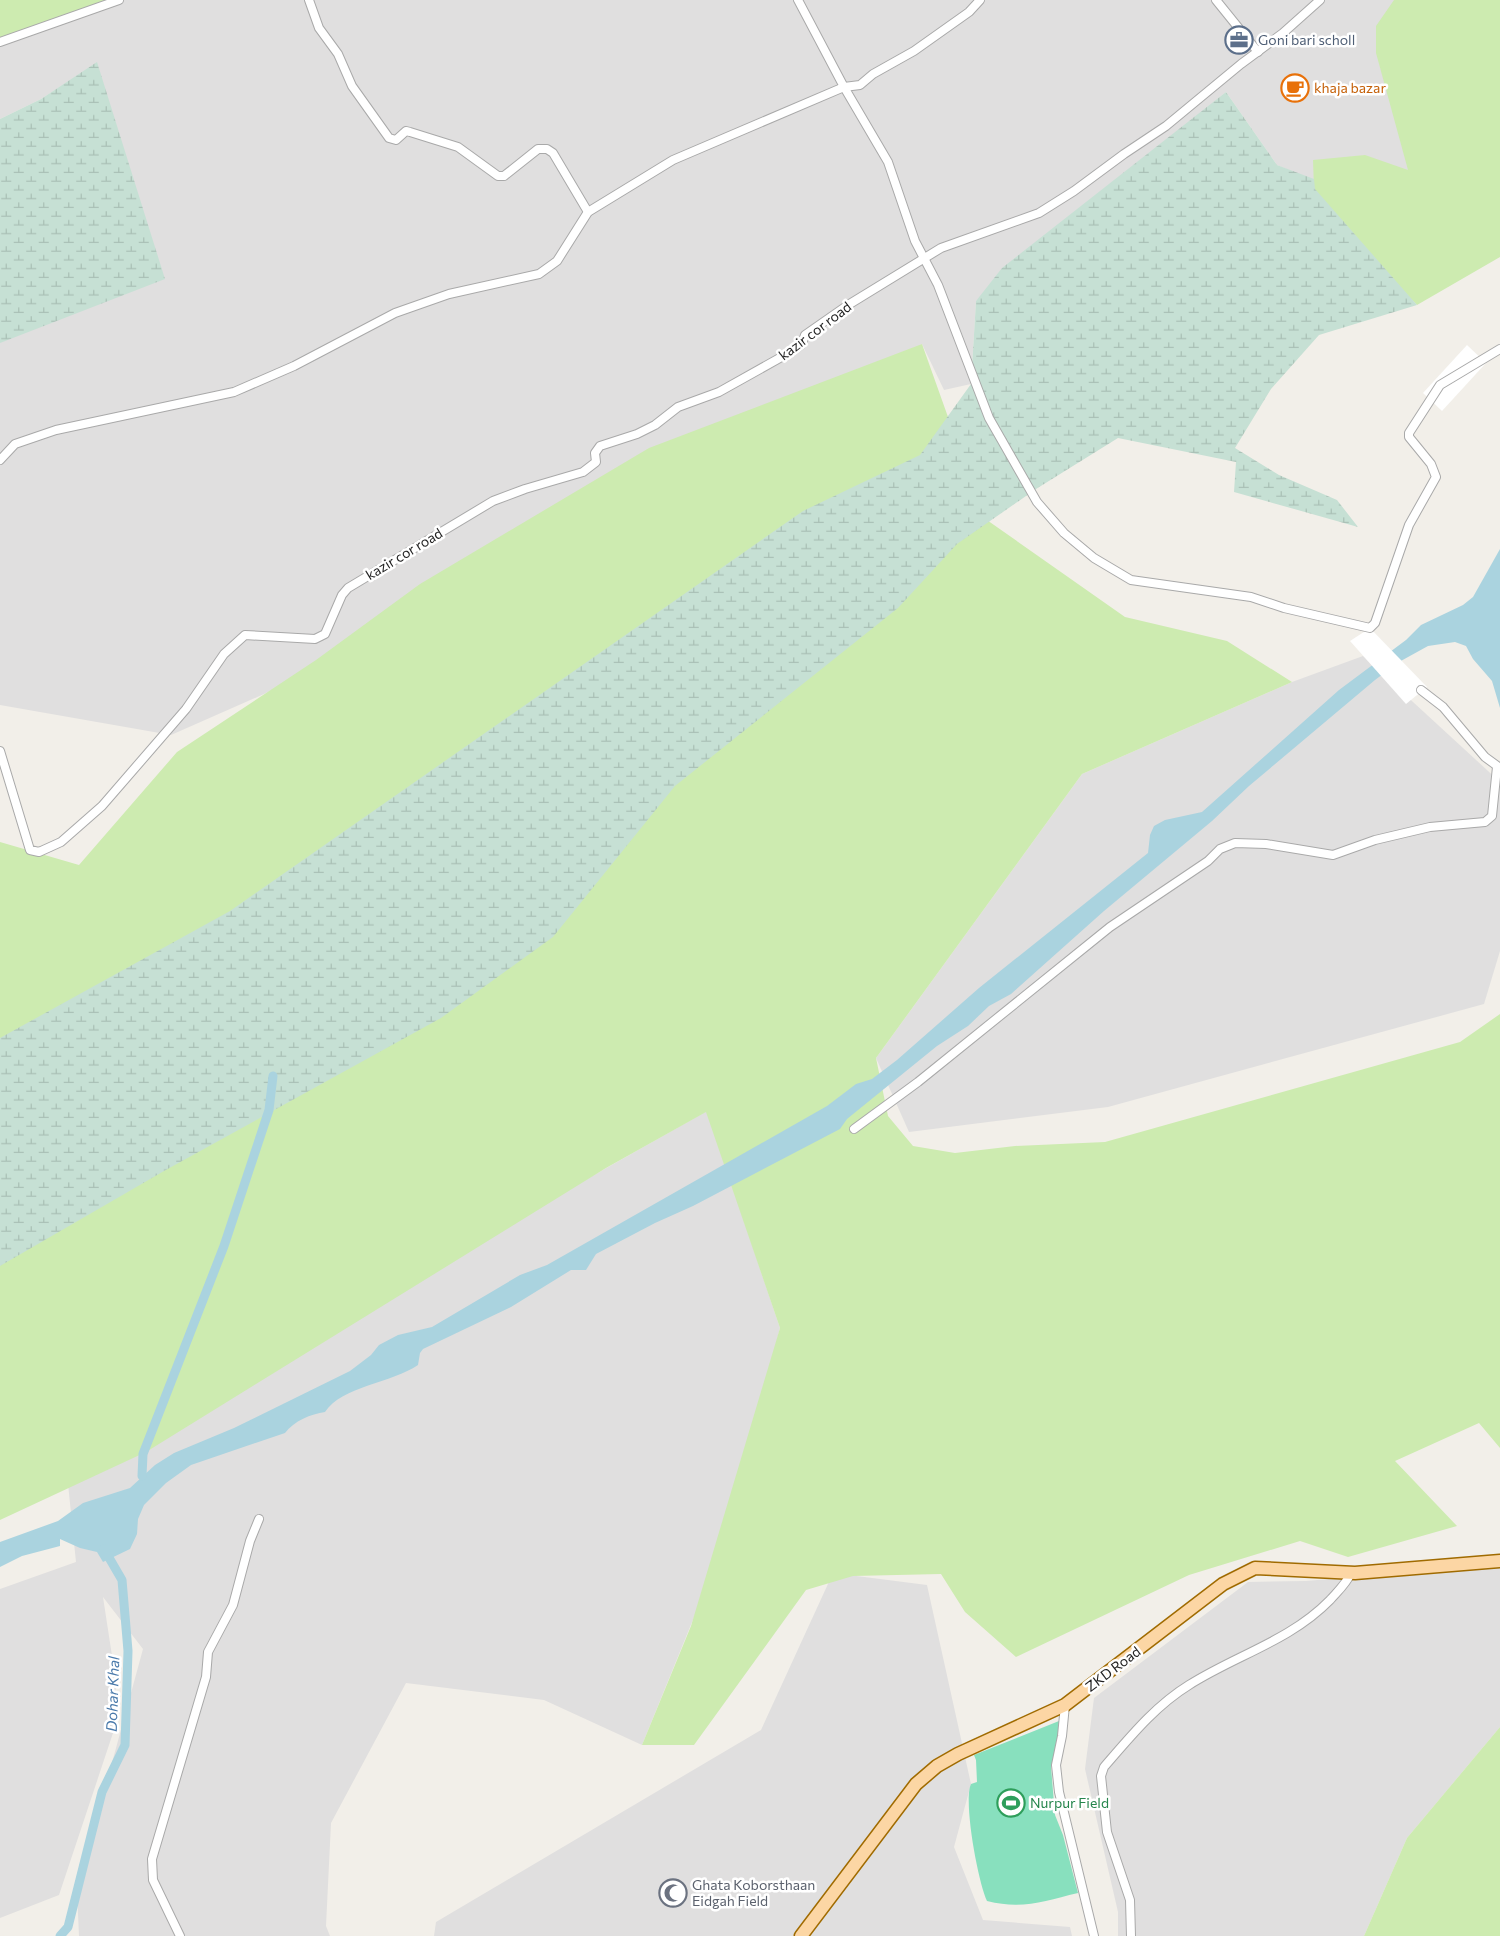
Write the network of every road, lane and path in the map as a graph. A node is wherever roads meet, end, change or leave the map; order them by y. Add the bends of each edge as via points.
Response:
1 (118, 0) edge
2 (309, 0) edge
3 (798, 0) edge
4 (980, 0) edge
5 (1216, 0) edge
6 (1320, 0) edge
7 (0, 42) edge
8 (1258, 52) junction
9 (844, 86) junction
10 (588, 212) junction
11 (925, 258) junction
12 (1500, 349) edge
13 (0, 460) edge
14 (1421, 690) dead end
15 (0, 751) edge
16 (1499, 767) edge
17 (854, 1129) dead end
18 (259, 1518) dead end
19 (1500, 1561) edge
20 (1351, 1573) junction
21 (1065, 1705) junction
22 (180, 1936) edge
23 (801, 1936) edge
24 (1094, 1936) edge
25 (1131, 1936) edge

1 - 7 street
2 - 10 street via 319,28 338,54 352,86 389,138 396,140 406,131 458,147 498,176 504,176 538,149 547,149 553,153
3 - 9 street
4 - 9 street via 969,12 922,46 860,85
5 - 8 street
6 - 8 street
8 - 11 street via 1166,126 1039,212 941,248
9 - 10 street via 673,160
9 - 11 street via 881,146 915,242
10 - 13 street via 557,261 539,274 449,294 395,313 294,366 234,392 56,430 15,444
11 - 12 street via 989,418 1037,502 1094,558 1131,580 1251,597 1284,608 1372,627 1390,586 1409,525 1436,477 1431,464 1409,433 1440,385
11 - 15 street, kazir cor road via 848,305 805,336 802,344 794,350 719,392 678,407 637,434 600,446 595,453 596,462 584,472 525,488 493,501 348,588 321,638 245,635 224,654 186,709 102,806 47,850 30,850
14 - 16 street via 1443,707 1485,757
16 - 17 street via 1492,816 1485,822 1430,827 1375,840 1332,855 1266,844 1234,843 1220,849 1208,861 1110,927 918,1082
18 - 22 street via 233,1605 208,1652 206,1677 152,1859 153,1880
19 - 20 main road, ZKD Road
20 - 21 main road, ZKD Road via 1272,1568 1247,1571 1223,1584
20 - 25 street via 1347,1582 1320,1610 1288,1633 1189,1685 1163,1704 1144,1720 1104,1766 1101,1776 1107,1832 1130,1900
21 - 23 main road, ZKD Road via 958,1754 916,1784
21 - 24 street via 1056,1764 1059,1792

